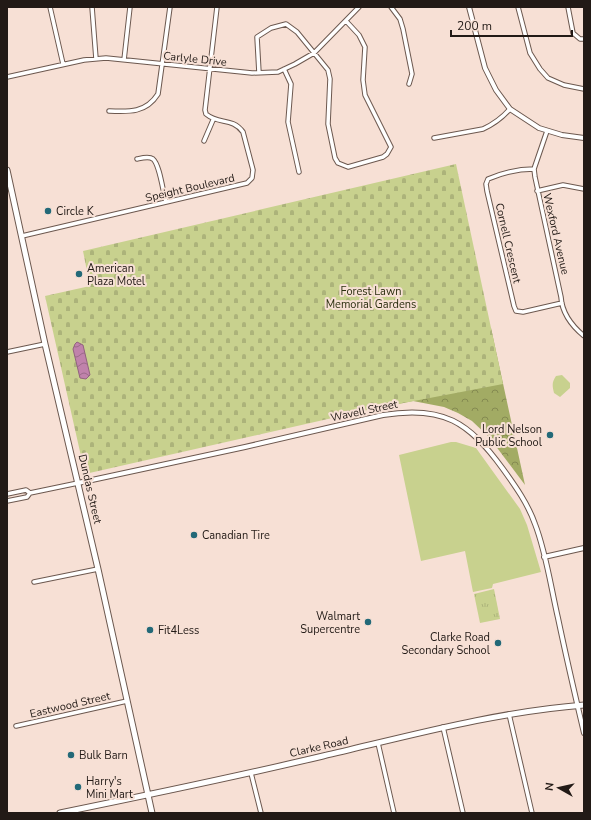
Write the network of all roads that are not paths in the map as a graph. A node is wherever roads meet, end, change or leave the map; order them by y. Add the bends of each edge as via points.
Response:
1 (50, 7) edge
2 (92, 7) edge
3 (130, 7) edge
4 (170, 7) edge
5 (217, 7) edge
6 (359, 7) edge
7 (390, 7) edge
8 (469, 7) edge
9 (518, 7) edge
10 (568, 7) edge
11 (346, 21) junction
12 (584, 39) edge
13 (314, 53) junction
14 (96, 59) junction
15 (124, 60) junction
16 (63, 64) junction
17 (161, 64) junction
18 (284, 69) junction
19 (209, 70) junction
20 (259, 73) junction
21 (7, 77) edge
22 (409, 84) dead end
23 (584, 89) edge
24 (510, 109) junction
25 (109, 111) dead end
26 (213, 120) junction
27 (547, 131) junction
28 (434, 138) dead end
29 (584, 138) edge
30 (204, 141) dead end
31 (137, 159) dead end
32 (534, 169) junction
33 (7, 170) edge
34 (299, 172) dead end
35 (584, 189) edge
36 (537, 191) junction
37 (166, 202) junction
38 (22, 236) junction
39 (562, 303) junction
40 (584, 336) edge
41 (45, 344) junction
42 (7, 352) edge
43 (78, 483) junction
44 (30, 493) junction
45 (7, 494) edge
46 (7, 501) edge
47 (584, 548) edge
48 (544, 557) junction
49 (98, 569) junction
50 (34, 582) dead end
51 (127, 701) junction
52 (577, 705) junction
53 (584, 705) edge
54 (509, 714) junction
55 (16, 726) dead end
56 (443, 728) junction
57 (584, 733) edge
58 (378, 743) junction
59 (251, 772) junction
60 (148, 795) junction
61 (60, 813) edge
62 (152, 813) edge
63 (261, 813) edge
64 (394, 813) edge
65 (463, 813) edge
66 (532, 813) edge

1 - 16 street
2 - 14 street
3 - 15 street
4 - 17 street
5 - 19 street
6 - 11 street, Carlyle Drive
7 - 22 street via 400,19 403,29 412,74
8 - 24 street via 485,68 496,90
9 - 23 street via 530,53 540,69 548,78 564,85
10 - 12 street via 573,33
11 - 13 street, Carlyle Drive
11 - 13 street via 359,35 364,47 364,95 391,147 383,157 348,167 338,164 328,124 329,74
13 - 18 street, Carlyle Drive
13 - 20 street via 297,32 286,24 271,28 257,37
14 - 15 street, Carlyle Drive
14 - 16 street, Carlyle Drive
15 - 17 street, Carlyle Drive
16 - 21 street, Carlyle Drive
17 - 19 street, Carlyle Drive
17 - 25 street via 158,94 153,102 145,108 131,112
18 - 20 street, Carlyle Drive via 278,72
18 - 34 street via 291,84 288,122
19 - 20 street, Carlyle Drive
19 - 26 street via 205,110
24 - 27 street
24 - 28 street via 491,126
26 - 30 street
26 - 37 street, Speight Boulevard via 233,123 243,132 253,170 252,178 247,184
27 - 29 street
27 - 32 street, Wexford Avenue
31 - 37 street via 152,158 157,164
32 - 36 street, Wexford Avenue
32 - 39 street, Cornell Crescent via 494,176 488,179 487,191 516,311 522,312
33 - 38 main road, Dundas Street
35 - 36 street via 563,185
36 - 39 street, Wexford Avenue
37 - 38 street, Speight Boulevard
38 - 41 main road, Dundas Street
39 - 40 street, Wexford Avenue via 574,327
41 - 42 street
41 - 43 main road, Dundas Street
43 - 44 street
43 - 48 street, Wavell Street via 383,415 403,412 434,414 468,429 495,458 527,504 536,525
43 - 49 main road, Dundas Street
44 - 45 street via 26,490
44 - 46 street via 27,497
47 - 48 street
48 - 52 street, Wavell Street
49 - 50 street
49 - 51 main road, Dundas Street
51 - 55 street, Eastwood Street
51 - 60 main road, Dundas Street
52 - 53 main road, Clarke Road
52 - 54 main road, Clarke Road
52 - 57 street, Wavell Street
54 - 56 main road, Clarke Road
54 - 66 street
56 - 58 main road, Clarke Road
56 - 65 street
58 - 59 main road, Clarke Road
58 - 64 street
59 - 60 main road, Clarke Road
59 - 63 street
60 - 61 main road, Clarke Road
60 - 62 main road, Dundas Street

